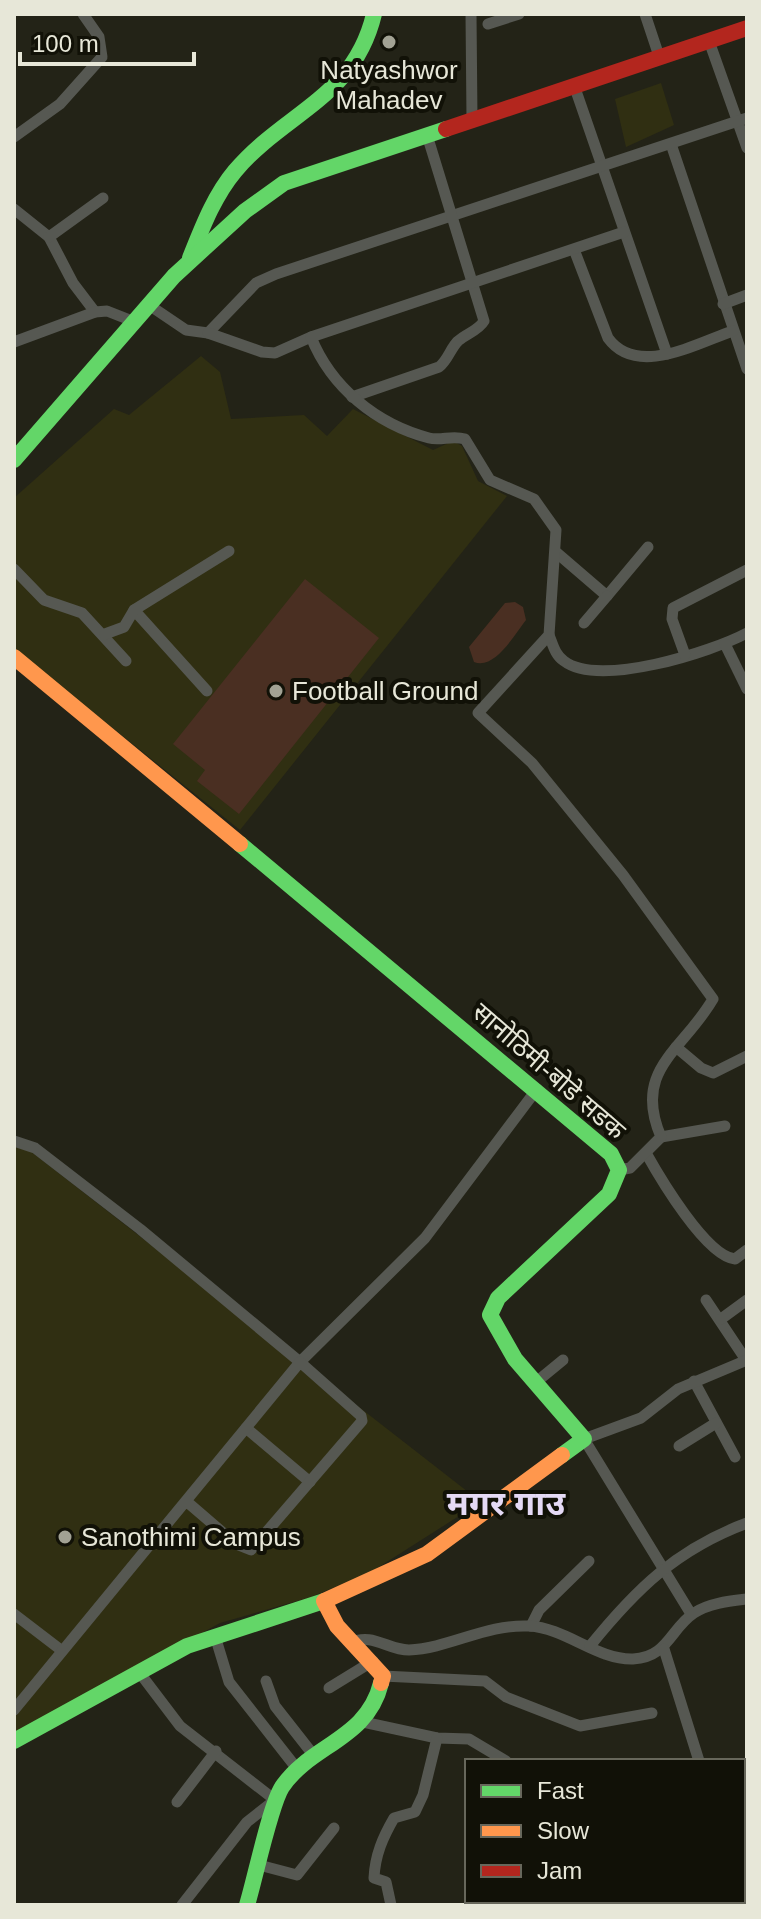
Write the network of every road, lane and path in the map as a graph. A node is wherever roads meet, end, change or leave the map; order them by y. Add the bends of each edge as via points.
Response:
1 (83, 14) edge
2 (374, 14) edge
3 (471, 14) edge
4 (519, 14) edge
5 (645, 14) edge
6 (488, 24) dead end
7 (747, 28) edge
8 (709, 41) junction
9 (660, 59) junction
10 (575, 88) junction
11 (472, 119) junction
12 (742, 119) edge
13 (427, 135) junction
14 (14, 137) edge
15 (671, 144) junction
16 (747, 148) edge
17 (602, 168) junction
18 (103, 198) dead end
19 (14, 209) edge
20 (451, 215) junction
21 (624, 232) junction
22 (49, 237) junction
23 (575, 252) junction
24 (188, 261) junction
25 (474, 283) junction
26 (747, 295) edge
27 (723, 304) junction
28 (149, 305) junction
29 (95, 312) junction
30 (135, 322) junction
31 (733, 331) junction
32 (208, 333) junction
33 (311, 337) junction
34 (14, 342) edge
35 (667, 354) junction
36 (747, 369) edge
37 (352, 397) junction
38 (14, 460) edge
39 (648, 547) dead end
40 (229, 551) dead end
41 (557, 553) junction
42 (14, 569) edge
43 (747, 570) edge
44 (607, 596) junction
45 (134, 610) junction
46 (584, 623) dead end
47 (747, 633) edge
48 (105, 634) junction
49 (549, 635) junction
50 (725, 644) junction
51 (685, 655) junction
52 (14, 657) edge
53 (126, 661) dead end
54 (747, 689) edge
55 (207, 691) dead end
56 (676, 1047) junction
57 (747, 1056) edge
58 (537, 1089) junction
59 (725, 1126) dead end
60 (661, 1137) junction
61 (14, 1141) edge
62 (646, 1153) junction
63 (619, 1170) junction
64 (747, 1250) edge
65 (706, 1300) dead end
66 (747, 1300) edge
67 (721, 1319) junction
68 (563, 1360) dead end
69 (747, 1360) edge
70 (300, 1362) junction
71 (694, 1381) junction
72 (535, 1383) junction
73 (716, 1423) junction
74 (246, 1428) junction
75 (584, 1439) junction
76 (679, 1446) dead end
77 (735, 1457) dead end
78 (310, 1482) junction
79 (186, 1501) junction
80 (747, 1523) edge
81 (589, 1561) dead end
82 (661, 1568) junction
83 (747, 1599) edge
84 (324, 1601) junction
85 (14, 1614) edge
86 (691, 1614) junction
87 (531, 1626) junction
88 (215, 1636) junction
89 (350, 1643) junction
90 (590, 1646) junction
91 (664, 1649) junction
92 (61, 1650) junction
93 (373, 1661) junction
94 (139, 1672) junction
95 (383, 1676) junction
96 (266, 1681) dead end
97 (329, 1688) dead end
98 (14, 1710) edge
99 (652, 1713) dead end
100 (363, 1722) junction
101 (437, 1738) junction
102 (14, 1741) edge
103 (216, 1751) junction
104 (315, 1757) junction
105 (503, 1759) edge
106 (698, 1759) edge
107 (298, 1770) junction
108 (275, 1800) junction
109 (177, 1802) dead end
110 (334, 1828) dead end
111 (259, 1865) junction
112 (182, 1905) edge
113 (247, 1905) edge
114 (391, 1905) edge

1 - 14 street via 99,37 102,57 60,104
2 - 24 main road via 368,42 349,71 241,163 209,213
3 - 11 street
4 - 6 street
5 - 9 street
7 - 8 main road
8 - 9 main road
8 - 12 street
9 - 10 main road
10 - 11 main road
10 - 17 street
11 - 13 main road
12 - 15 street
12 - 16 street
13 - 20 street
13 - 24 main road via 284,183
15 - 17 street
15 - 27 street
17 - 20 street
17 - 21 street
18 - 22 street
19 - 22 street
20 - 25 street
20 - 32 street via 256,283
21 - 23 street
21 - 35 street
22 - 29 street
23 - 25 street
23 - 35 street via 611,343 642,357
24 - 28 main road
25 - 33 street
25 - 37 street via 484,321 456,344 447,361
26 - 27 street
27 - 31 street
28 - 30 main road
28 - 32 street via 186,330
29 - 30 street
29 - 34 street
30 - 38 main road
31 - 35 street
31 - 36 street
32 - 33 street via 275,353
33 - 37 street via 336,382
37 - 41 street via 413,434 465,439 490,480 534,499 548,514 556,530
39 - 44 street
40 - 45 street
41 - 44 street
41 - 49 street
42 - 48 street via 44,600 82,613
43 - 51 street via 670,612
44 - 46 street
45 - 48 street via 124,627
45 - 55 street
47 - 50 street
48 - 53 street
49 - 51 street via 556,653 580,669 624,669
49 - 56 street via 478,713 539,771 711,995
50 - 51 street
50 - 54 street
52 - 58 main road, सानोठिमी-बोडे सडक
56 - 57 street via 713,1073
56 - 60 street via 658,1070 651,1094
58 - 63 main road, सानोठिमी-बोडे सडक via 611,1154
58 - 70 street via 425,1238
59 - 60 street
60 - 62 street
61 - 70 street via 35,1148 140,1229
62 - 63 street via 630,1168
62 - 64 street via 714,1248 735,1259
63 - 72 main road, सानोठिमी-बोडे सडक via 609,1194 493,1306 494,1323
65 - 67 street
66 - 67 street
67 - 69 street
68 - 72 street
69 - 71 street
70 - 74 street
70 - 78 street via 362,1421
71 - 73 street
71 - 75 street via 653,1412
72 - 75 main road, सानोठिमी-बोडे सडक
73 - 76 street
73 - 77 street
74 - 78 street
74 - 79 street
75 - 82 street
75 - 84 main road via 427,1554
78 - 79 street via 251,1550 236,1544
79 - 92 street
80 - 82 street
81 - 87 street via 539,1610
82 - 86 street
82 - 90 street
83 - 86 street
84 - 88 main road
84 - 89 main road via 333,1626
85 - 92 street
86 - 91 street
87 - 89 street via 491,1628 417,1649 367,1638
87 - 90 street
88 - 94 main road
88 - 107 street via 229,1682
89 - 93 main road
90 - 91 street via 623,1658
91 - 106 street
92 - 98 street
93 - 95 main road
93 - 97 street
94 - 102 main road
94 - 103 street via 170,1715
95 - 99 street via 485,1681 506,1697 580,1726
95 - 100 main road
96 - 104 street via 275,1706
100 - 101 street
100 - 104 main road
101 - 105 street via 469,1739
101 - 114 street via 415,1812 394,1818 381,1839 374,1878 386,1882
103 - 108 street
103 - 109 street
104 - 107 main road
107 - 108 main road
108 - 111 main road
108 - 112 street via 247,1822
110 - 111 street via 297,1875
111 - 113 main road

